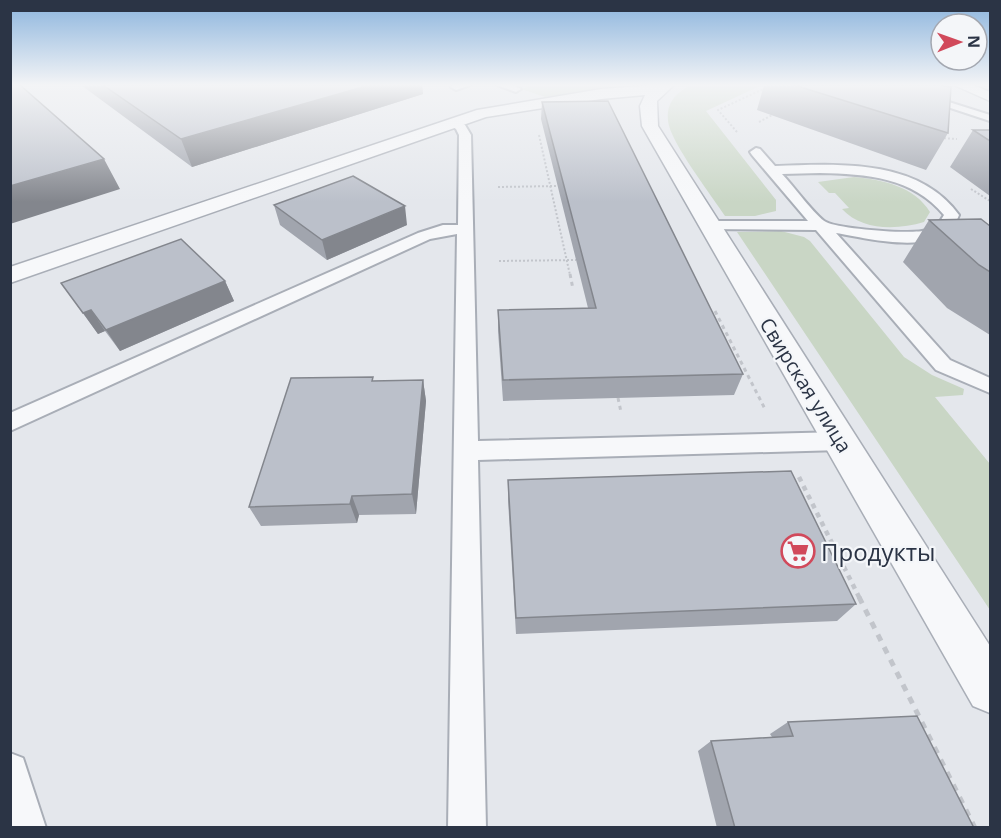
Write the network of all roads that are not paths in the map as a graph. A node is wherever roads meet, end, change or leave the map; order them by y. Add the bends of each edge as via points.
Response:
1 (450, 124) edge
2 (455, 124) edge
3 (650, 124) edge
4 (756, 152) road end
5 (773, 170) junction
6 (709, 226) junction
7 (819, 226) junction
8 (466, 229) junction
9 (10, 276) edge
10 (990, 386) edge
11 (10, 423) edge
12 (841, 441) junction
13 (466, 451) junction
14 (990, 689) edge
15 (10, 771) edge
16 (27, 828) edge
17 (467, 828) edge

1 - 9 street
2 - 8 lane via 465,135
3 - 6 street, Свирская улица
4 - 5 lane
5 - 7 lane
5 - 7 lane via 845,169 889,175 931,193 952,215 949,226 941,232 915,238
6 - 7 lane
6 - 12 street, Свирская улица
7 - 10 lane via 942,365
8 - 11 lane via 424,236
8 - 13 lane
12 - 13 lane
12 - 14 street, Свирская улица
13 - 17 lane
15 - 16 lane

